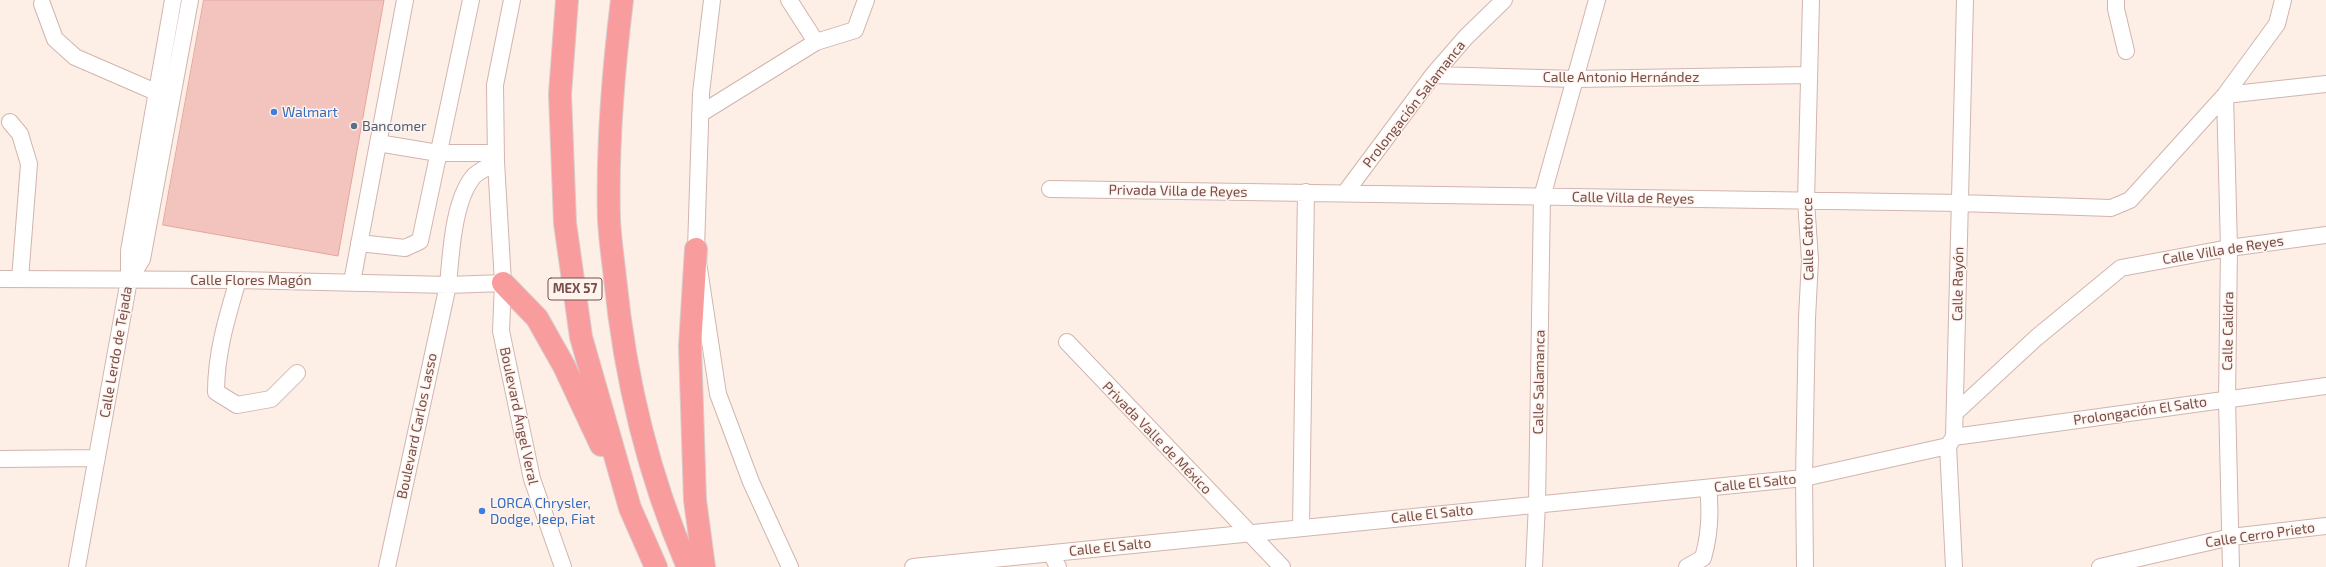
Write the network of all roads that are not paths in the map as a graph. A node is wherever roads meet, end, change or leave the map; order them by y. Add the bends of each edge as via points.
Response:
1 (173, 0) edge
2 (190, 0) edge
3 (405, 0) edge
4 (471, 0) edge
5 (512, 0) edge
6 (567, 0) edge
7 (622, 0) edge
8 (712, 0) edge
9 (789, 0) edge
10 (866, 0) edge
11 (1504, 0) edge
12 (1597, 0) edge
13 (1811, 0) edge
14 (1964, 0) edge
15 (2116, 0) edge
16 (2284, 0) edge
17 (42, 4) dead end
18 (816, 42) junction
19 (2126, 50) dead end
20 (1433, 75) junction
21 (1809, 75) junction
22 (1575, 79) junction
23 (2326, 84) edge
24 (158, 93) junction
25 (2225, 95) junction
26 (700, 114) junction
27 (10, 122) dead end
28 (378, 143) junction
29 (438, 153) junction
30 (496, 157) junction
31 (1050, 189) dead end
32 (1306, 192) junction
33 (1345, 194) junction
34 (1542, 197) junction
35 (1806, 201) junction
36 (1960, 203) junction
37 (2326, 235) edge
38 (359, 243) junction
39 (2229, 248) junction
40 (696, 249) junction
41 (0, 279) edge
42 (20, 279) junction
43 (129, 280) junction
44 (238, 280) junction
45 (352, 282) junction
46 (503, 283) junction
47 (448, 285) junction
48 (1067, 342) dead end
49 (297, 373) dead end
50 (2326, 386) edge
51 (2227, 400) junction
52 (1955, 413) junction
53 (1951, 441) junction
54 (97, 458) junction
55 (0, 459) edge
56 (1804, 478) junction
57 (1708, 488) junction
58 (1537, 503) junction
59 (630, 508) junction
60 (2326, 526) edge
61 (1301, 528) junction
62 (1249, 532) junction
63 (2231, 537) junction
64 (1054, 560) edge
65 (77, 567) edge
66 (386, 567) edge
67 (563, 567) edge
68 (656, 567) edge
69 (688, 567) edge
70 (704, 567) edge
71 (790, 567) edge
72 (913, 567) edge
73 (1282, 567) edge
74 (1534, 567) edge
75 (1688, 567) edge
76 (1805, 567) edge
77 (1954, 567) edge
78 (2100, 567) edge
79 (2231, 567) edge

1 - 24 street
2 - 43 street, Calle Lerdo de Tejada via 142,259
3 - 28 street
4 - 29 street
5 - 30 street via 495,86
6 - 59 highway, MEX 57 via 560,94 565,223 582,337
7 - 69 highway, MEX 57 via 612,75 609,221 621,338 637,416 666,513
8 - 26 street
9 - 18 street
10 - 18 street via 855,30
11 - 20 street, Prolongación Salamanca via 1466,37
12 - 22 street, Calle Salamanca
13 - 21 street, Calle Catorce
14 - 36 street, Calle Rayón
15 - 19 street
16 - 25 street, Calle Villa de Reyes via 2276,24
17 - 24 street via 55,38 74,57
18 - 26 street
20 - 22 street, Calle Antonio Hernández
20 - 33 street, Prolongación Salamanca
21 - 22 street, Calle Antonio Hernández
21 - 35 street, Calle Catorce
22 - 34 street, Calle Salamanca
23 - 25 street
24 - 43 street via 129,251
25 - 36 street, Calle Villa de Reyes via 2130,200 2111,208
25 - 39 street, Calle Calidra
26 - 40 street
27 - 42 street via 20,134 29,164
28 - 29 street
28 - 38 street
29 - 30 street
29 - 38 street via 420,241 405,248
30 - 46 street
30 - 47 street, Boulevard Carlos Lasso via 474,176 463,192 451,248
31 - 32 street, Privada Villa de Reyes
32 - 33 street, Calle Villa de Reyes
32 - 61 street
33 - 34 street, Calle Villa de Reyes
34 - 35 street, Calle Villa de Reyes
34 - 58 street, Calle Salamanca
35 - 36 street, Calle Villa de Reyes
35 - 56 street, Calle Catorce via 1810,260
36 - 52 street, Calle Rayón
37 - 39 street, Calle Villa de Reyes
38 - 45 street
39 - 51 street, Calle Calidra
39 - 52 street, Calle Villa de Reyes via 2121,268 2036,338
40 - 70 highway via 690,346 695,500
40 - 71 street via 718,394 751,482
41 - 42 street, Calle Flores Magón
42 - 43 street, Calle Flores Magón
43 - 44 street, Calle Flores Magón
43 - 54 street, Calle Lerdo de Tejada
44 - 45 street, Calle Flores Magón
44 - 49 street via 216,366 216,392 237,406 270,399
45 - 47 street, Calle Flores Magón
46 - 47 street, Calle Flores Magón
46 - 59 highway via 537,318 564,366
46 - 67 street, Boulevard Ángel Veral via 501,331 532,479
47 - 66 street, Boulevard Carlos Lasso
48 - 62 street, Privada Valle de México
50 - 51 street, Prolongación El Salto
51 - 53 street, Prolongación El Salto
51 - 63 street, Calle Calidra
52 - 53 street, Calle Rayón
53 - 56 street, Calle El Salto
53 - 77 street, Calle Rayón
54 - 55 street
54 - 65 street, Calle Lerdo de Tejada
56 - 57 street, Calle El Salto
56 - 76 street, Calle Catorce
57 - 58 street, Calle El Salto
57 - 75 street via 1711,512 1709,537 1703,558
58 - 61 street, Calle El Salto
58 - 74 street, Calle Salamanca
59 - 68 highway, MEX 57
60 - 63 street, Calle Cerro Prieto
61 - 62 street, Calle El Salto
62 - 64 street, Calle El Salto
62 - 73 street, Privada Valle de México
63 - 78 street, Calle Cerro Prieto
63 - 79 street, Calle Calidra
64 - 72 street, Calle El Salto

